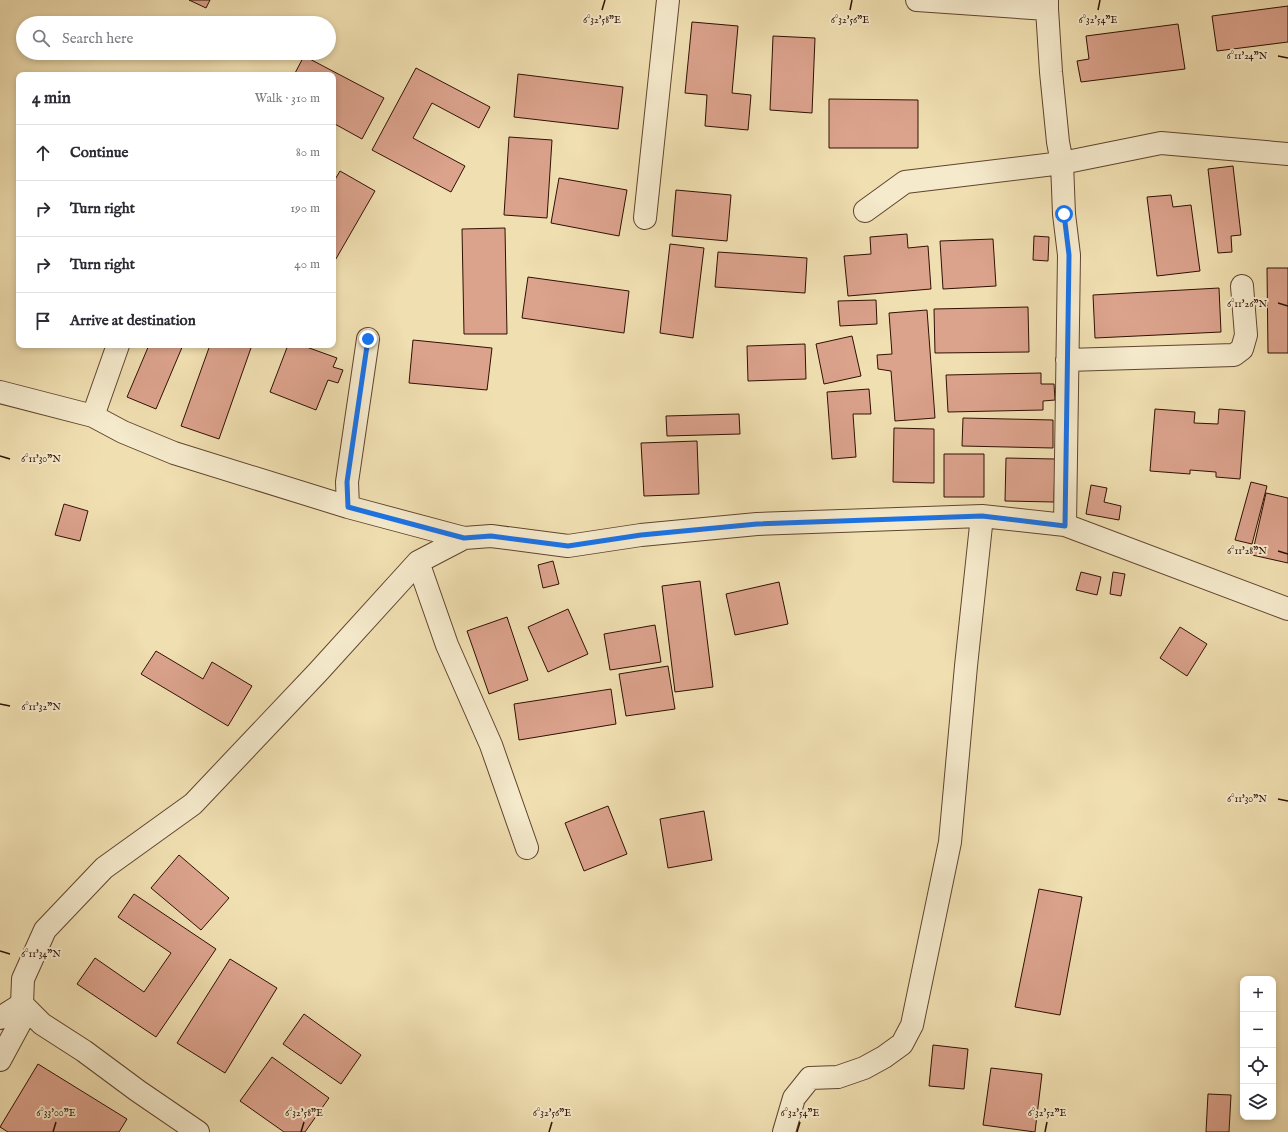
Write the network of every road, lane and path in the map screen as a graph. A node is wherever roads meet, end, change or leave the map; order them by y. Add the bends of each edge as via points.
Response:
1 (668, 0) edge
2 (917, 0) edge
3 (1047, 4) edge
4 (1288, 154) edge
5 (1062, 163) junction
6 (865, 212) dead end
7 (645, 218) dead end
8 (1242, 286) dead end
9 (368, 339) dead end
10 (117, 348) edge
11 (1067, 360) junction
12 (0, 392) edge
13 (93, 416) junction
14 (348, 507) junction
15 (982, 516) junction
16 (1065, 526) junction
17 (464, 538) junction
18 (418, 562) junction
19 (1288, 609) edge
20 (526, 848) dead end
21 (25, 1007) junction
22 (0, 1018) edge
23 (0, 1060) edge
24 (198, 1132) edge
25 (784, 1132) edge

1 - 7 street
2 - 3 street
3 - 5 street via 1051,72
4 - 5 street via 1161,143
5 - 6 street via 905,182
5 - 11 street via 1069,255
8 - 11 street via 1246,335 1242,348 1234,355
9 - 14 street via 347,482
10 - 13 street
11 - 16 street
12 - 13 street
13 - 14 street via 122,432 174,453
14 - 17 street
15 - 16 street
15 - 17 street via 757,524 641,535 568,546 491,536
15 - 25 street via 950,842 912,1025 902,1044 864,1068 838,1077 810,1078 794,1098
16 - 19 street
17 - 18 street
18 - 20 street via 447,645 491,745
18 - 21 street via 193,804 104,868 45,930 23,979
21 - 22 street
21 - 23 street
21 - 24 street via 42,1024 84,1050

